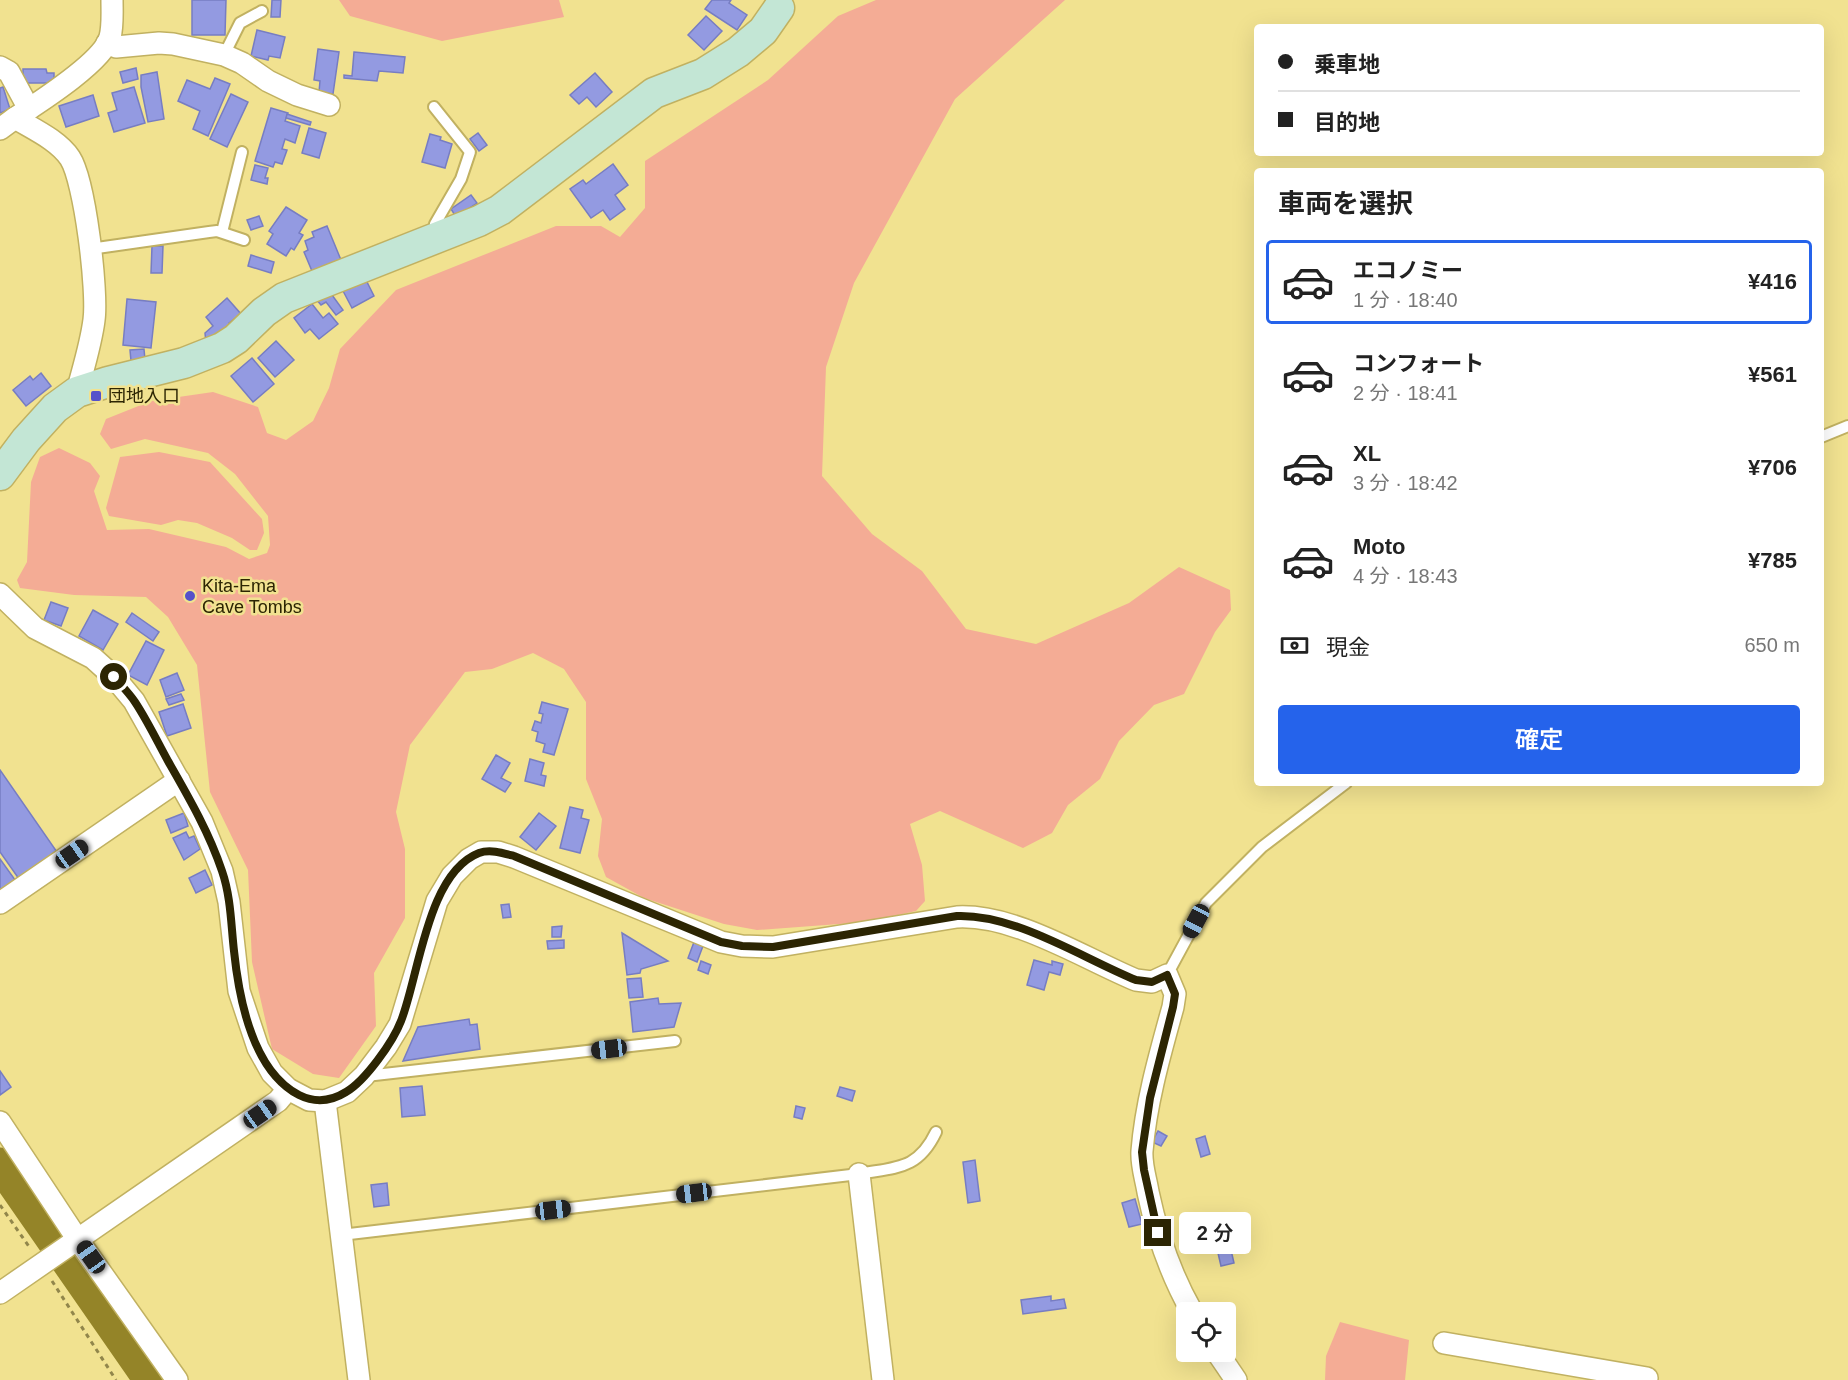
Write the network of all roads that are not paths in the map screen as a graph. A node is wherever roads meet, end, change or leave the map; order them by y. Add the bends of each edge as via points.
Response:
1 (112, 0) edge
2 (776, 3) edge
3 (262, 11) dead end
4 (107, 43) junction
5 (224, 55) junction
6 (0, 67) edge
7 (329, 105) dead end
8 (434, 108) dead end
9 (15, 118) edge
10 (242, 152) dead end
11 (222, 232) junction
12 (434, 238) junction
13 (244, 240) dead end
14 (90, 249) junction
15 (77, 392) junction
16 (1848, 426) edge
17 (1824, 436) edge
18 (0, 475) edge
19 (0, 594) edge
20 (179, 780) junction
21 (1342, 786) edge
22 (0, 903) edge
23 (1167, 975) junction
24 (675, 1041) dead end
25 (364, 1076) junction
26 (288, 1089) junction
27 (325, 1101) junction
28 (0, 1122) edge
29 (936, 1132) dead end
30 (859, 1174) junction
31 (341, 1235) junction
32 (76, 1241) junction
33 (0, 1293) edge
34 (1187, 1302) edge
35 (1444, 1343) dead end
36 (1224, 1362) edge
37 (177, 1380) edge
38 (359, 1380) edge
39 (884, 1380) edge
40 (1236, 1380) edge
41 (1646, 1380) edge

1 - 4 street
2 - 12 street via 763,31 738,52 703,74 654,93 500,210
3 - 5 lane via 240,23
4 - 5 street via 117,47 172,44
4 - 9 street via 70,80
5 - 7 street via 297,95
6 - 9 street via 9,72
8 - 12 lane via 470,152 461,179 435,224
9 - 14 street via 70,157 77,171
10 - 11 lane
11 - 13 lane
11 - 14 lane
12 - 15 street via 284,297 222,348 184,363
14 - 15 street via 94,321
15 - 18 street via 55,408
16 - 17 lane
19 - 20 street via 35,628 93,658 114,677 134,701
20 - 22 street
20 - 26 street via 222,871 246,1015 258,1048
21 - 23 lane via 1262,847 1206,903
23 - 25 street via 1152,982 1136,980 1047,939 969,916 773,947 742,946 721,942 514,856 481,852 452,876 436,901 400,1024
23 - 34 street via 1175,994 1150,1098 1142,1152 1162,1248
24 - 25 lane
25 - 27 street via 347,1092
26 - 27 street via 309,1100
26 - 32 street via 278,1101
27 - 31 street
28 - 32 street
29 - 30 lane via 918,1158 907,1165
30 - 31 lane
30 - 39 street
31 - 38 street
32 - 33 street
32 - 37 street
35 - 41 street
36 - 40 street

